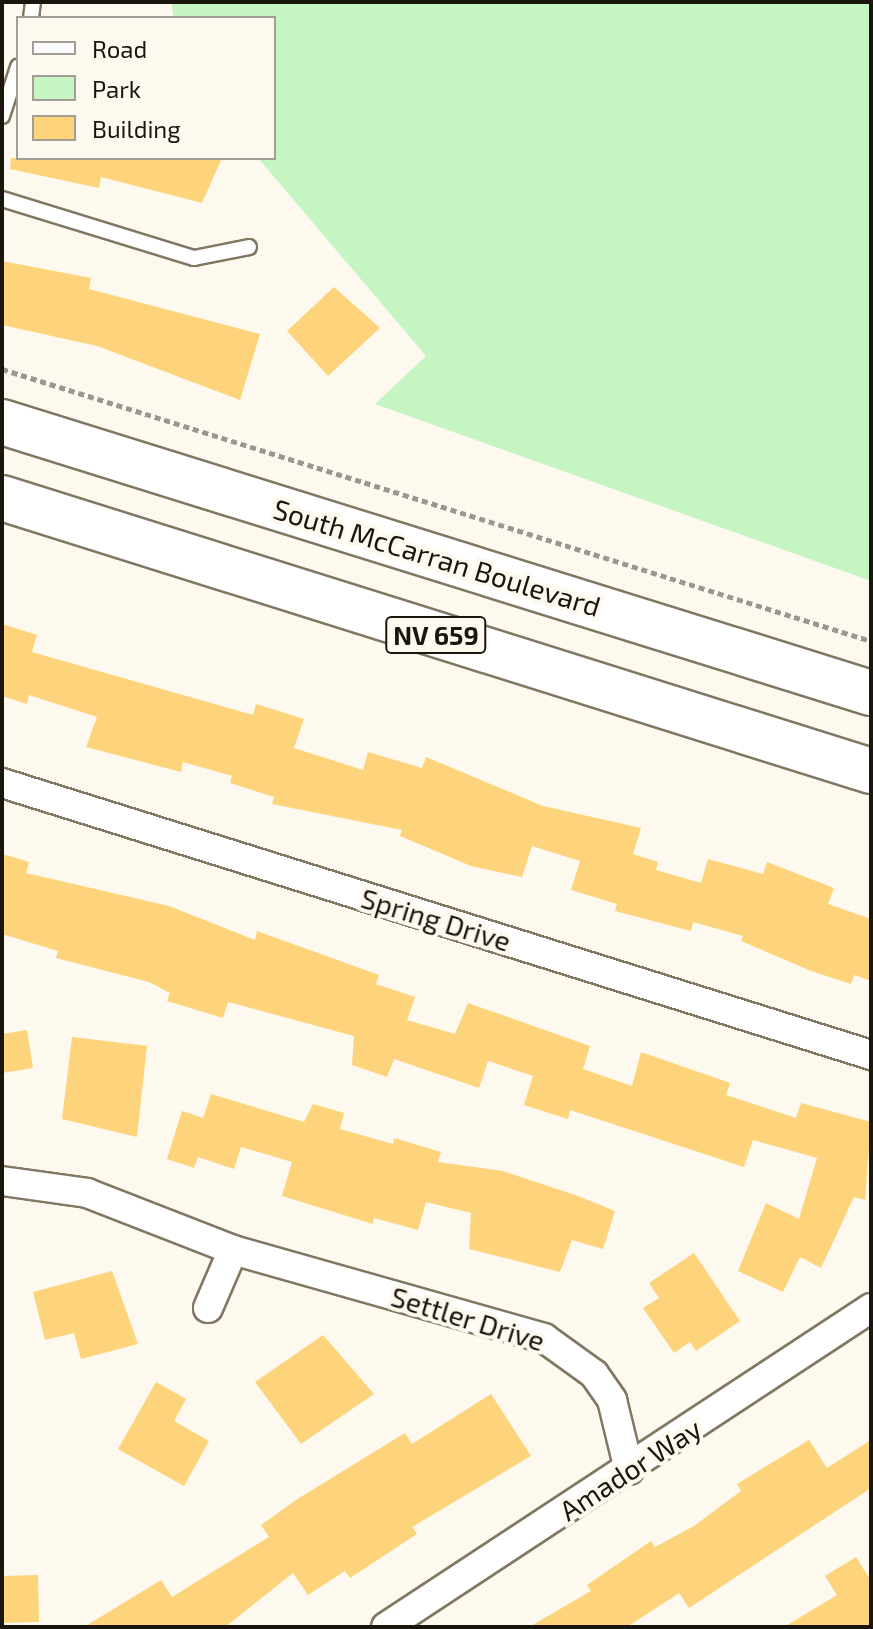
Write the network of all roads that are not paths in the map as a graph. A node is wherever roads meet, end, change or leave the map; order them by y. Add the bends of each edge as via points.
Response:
1 (16, 73) edge
2 (2, 116) edge
3 (2, 199) edge
4 (249, 247) dead end
5 (2, 422) edge
6 (2, 498) edge
7 (871, 693) edge
8 (871, 771) edge
9 (2, 783) edge
10 (871, 1055) edge
11 (2, 1181) edge
12 (233, 1250) junction
13 (208, 1308) dead end
14 (871, 1308) edge
15 (629, 1470) junction
16 (386, 1627) edge

1 - 2 lane
3 - 4 lane via 194,258
5 - 7 main road, South McCarran Boulevard / NV 659
6 - 8 main road, NV 659
9 - 10 street, Spring Drive
11 - 12 street, Settler Drive via 87,1193
12 - 13 street
12 - 15 street, Settler Drive via 544,1338 594,1374 612,1400
14 - 15 street, Amador Way
15 - 16 street, Amador Way

